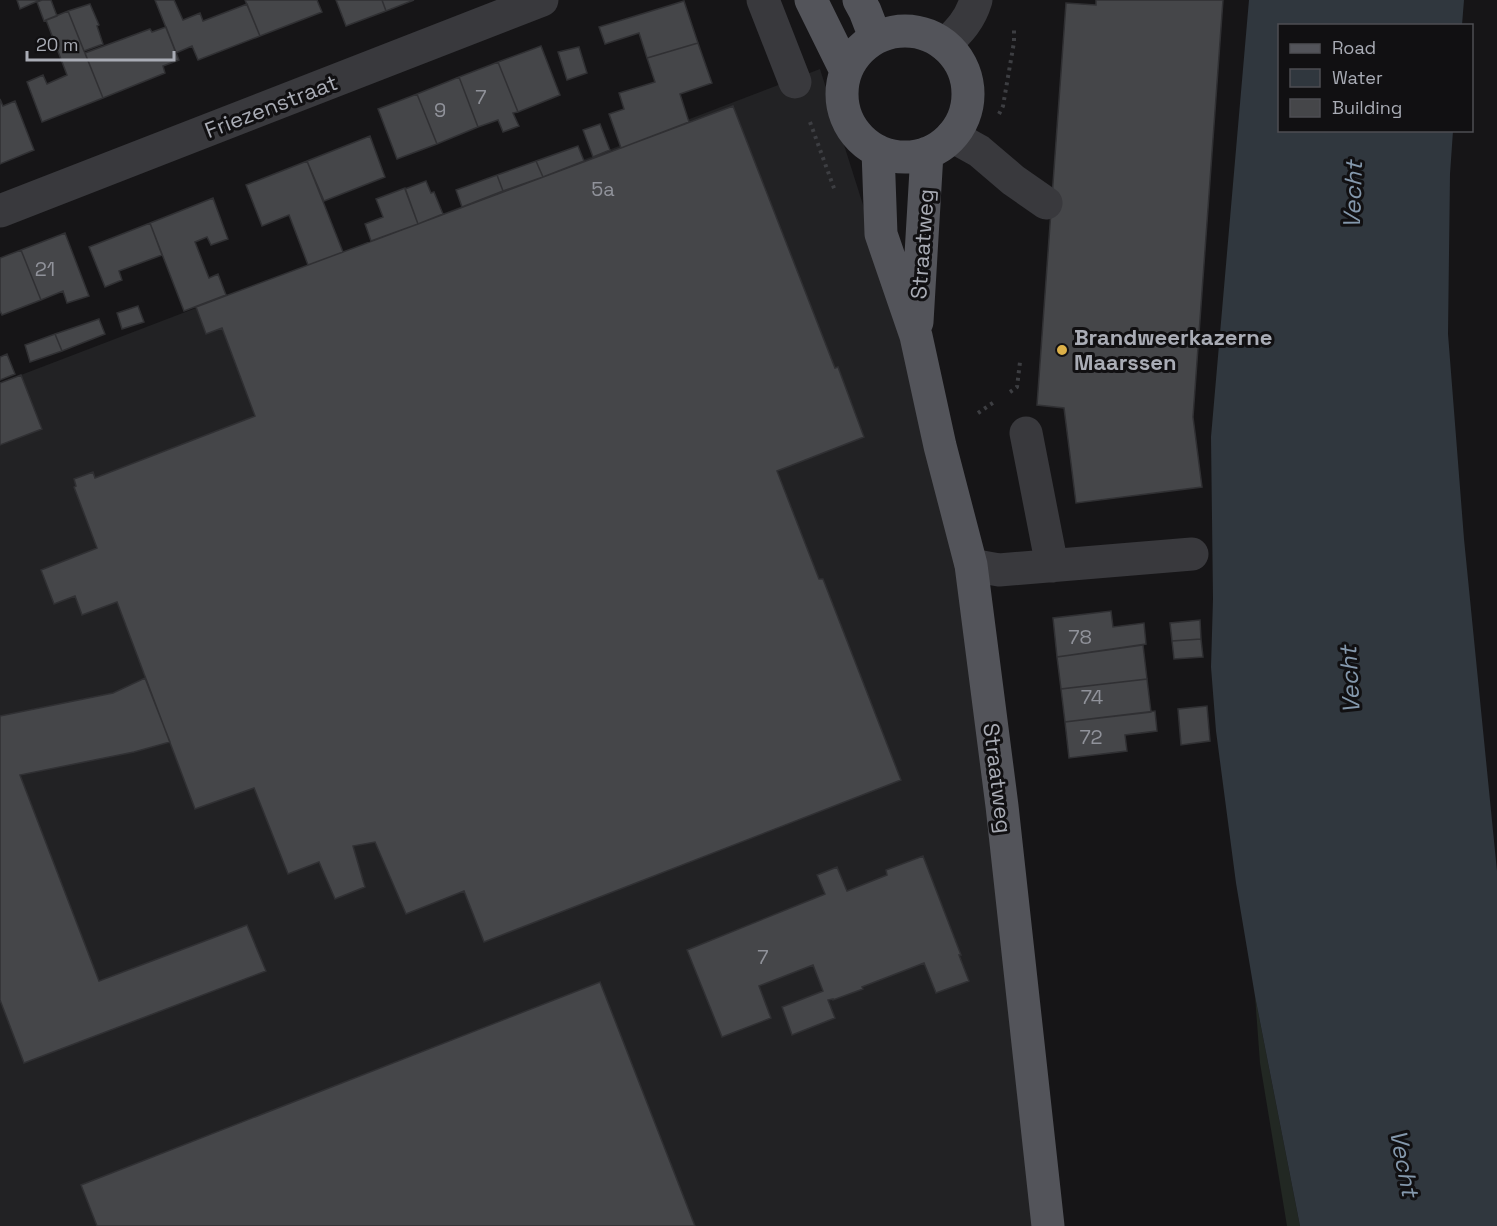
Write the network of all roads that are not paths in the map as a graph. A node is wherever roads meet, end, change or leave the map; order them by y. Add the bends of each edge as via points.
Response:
1 (542, 0) edge
2 (763, 0) edge
3 (811, 0) edge
4 (859, 0) edge
5 (976, 0) edge
6 (875, 37) junction
7 (945, 45) junction
8 (845, 69) junction
9 (795, 82) road end
10 (940, 144) junction
11 (878, 152) junction
12 (1046, 203) dead end
13 (0, 211) edge
14 (916, 336) junction
15 (1026, 433) dead end
16 (1192, 554) dead end
17 (971, 565) junction
18 (1052, 566) junction
19 (1048, 1226) edge

1 - 13 street, Friezenstraat
2 - 9 street
3 - 8 main road
4 - 6 main road
5 - 7 street via 966,24
6 - 7 main road via 899,30 923,32
6 - 8 main road via 852,56
7 - 10 main road via 957,57 968,89 962,122
8 - 11 main road via 841,95 847,121 863,143
10 - 11 main road via 911,157
10 - 12 street via 979,152
10 - 14 main road, Straatweg
11 - 14 main road, Straatweg via 881,234
14 - 17 main road, Straatweg
15 - 18 street
16 - 18 street
17 - 18 street via 999,570
17 - 19 main road, Straatweg via 1005,828

